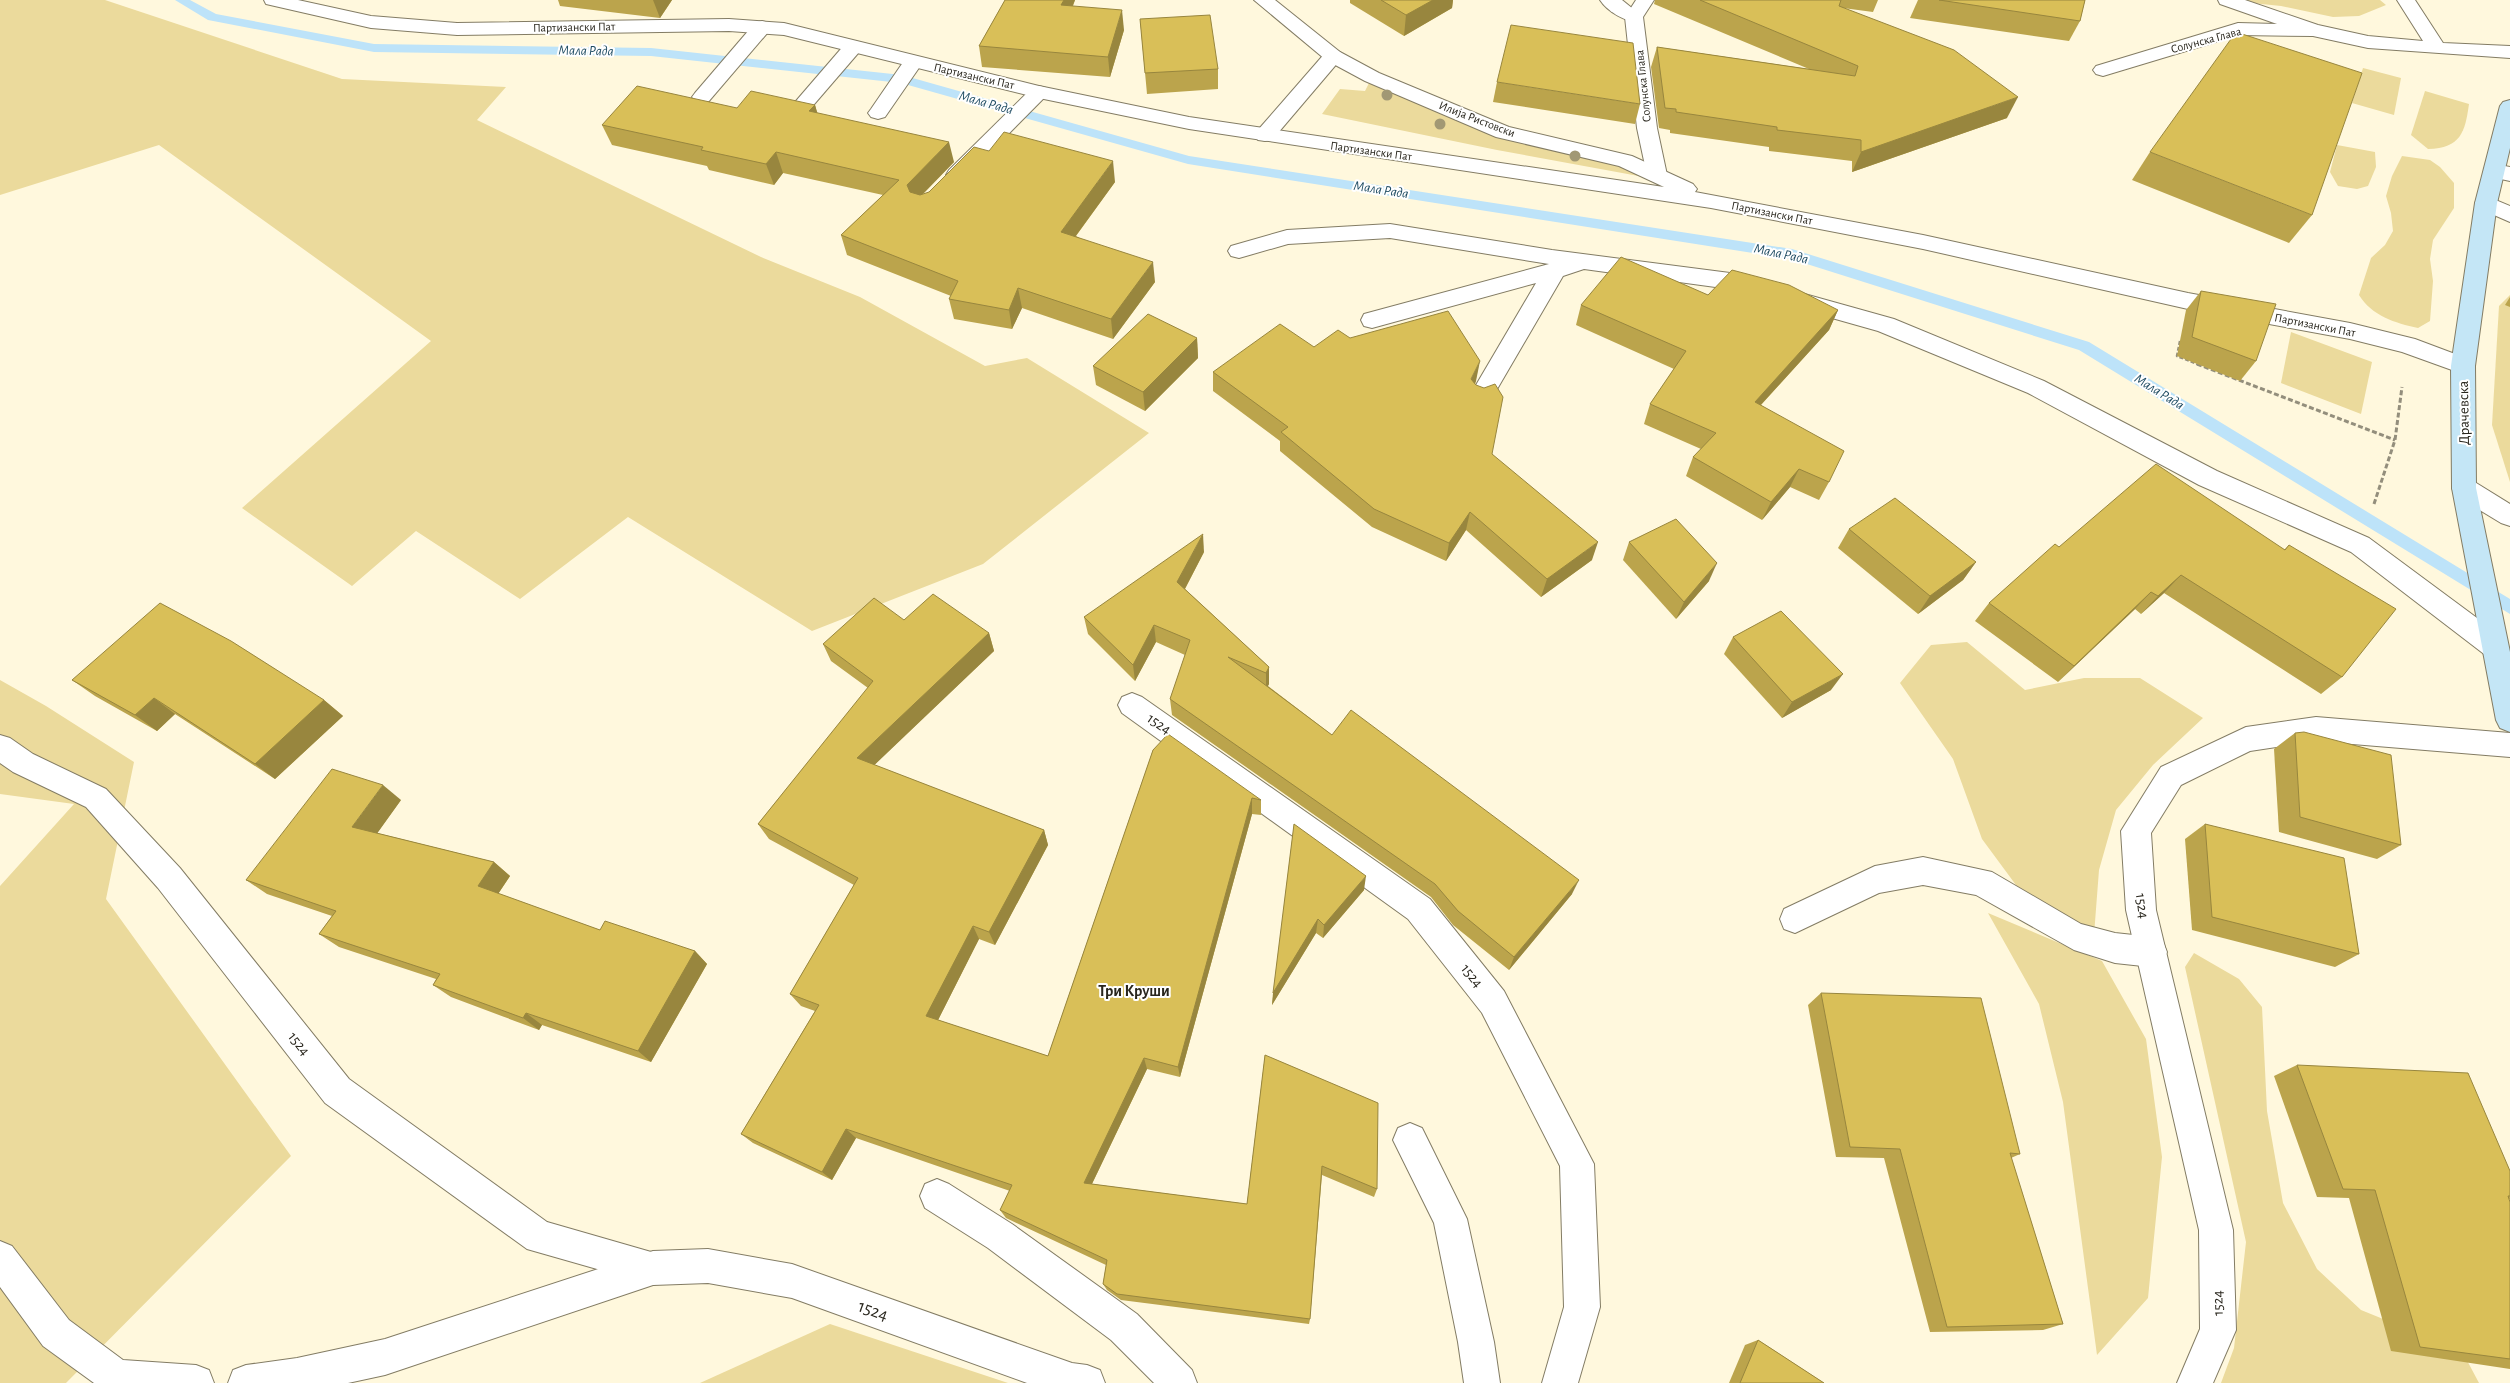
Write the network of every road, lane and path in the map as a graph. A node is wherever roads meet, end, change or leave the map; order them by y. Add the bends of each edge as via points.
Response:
1 (273, 0) edge
2 (1263, 0) edge
3 (1609, 0) edge
4 (1645, 0) edge
5 (2227, 0) edge
6 (2406, 0) edge
7 (1634, 17) junction
8 (762, 28) junction
9 (2313, 30) junction
10 (2437, 48) junction
11 (2510, 52) edge
12 (847, 54) junction
13 (1333, 56) junction
14 (910, 65) junction
15 (2102, 70) dead end
16 (702, 97) dead end
17 (1034, 97) junction
18 (803, 105) edge
19 (2510, 106) edge
20 (878, 113) dead end
21 (1266, 135) junction
22 (2502, 172) edge
23 (1657, 175) junction
24 (939, 192) edge
25 (1710, 200) junction
26 (2486, 203) junction
27 (2510, 215) edge
28 (1239, 251) dead end
29 (1587, 262) junction
30 (1555, 270) junction
31 (2188, 301) junction
32 (1372, 320) dead end
33 (2407, 345) junction
34 (2463, 366) junction
35 (1481, 397) edge
36 (2395, 440) junction
37 (2464, 488) junction
38 (2510, 516) edge
39 (2360, 545) junction
40 (2494, 646) junction
41 (1132, 705) dead end
42 (2510, 720) edge
43 (2510, 745) edge
44 (0, 747) edge
45 (1795, 920) dead end
46 (2152, 952) junction
47 (1410, 1140) dead end
48 (937, 1196) dead end
49 (0, 1258) edge
50 (653, 1268) junction
51 (196, 1383) edge
52 (246, 1383) edge
53 (1087, 1383) edge
54 (1179, 1383) edge
55 (1482, 1383) edge
56 (1560, 1383) edge
57 (2195, 1383) edge

1 - 8 street, Партизански Пат via 371,22 457,30 720,25
2 - 13 street, Илија Ристовски
3 - 7 street
4 - 7 street
5 - 9 street, Солунска Глава
6 - 10 street
7 - 23 street, Солунска Глава
8 - 12 street, Партизански Пат via 784,29
8 - 16 street
9 - 10 street, Солунска Глава via 2368,42
9 - 15 street, Солунска Глава via 2238,29
10 - 11 street, Солунска Глава
12 - 14 street, Партизански Пат
12 - 18 street
13 - 21 street
13 - 23 street, Илија Ристовски via 1372,77 1503,132 1625,160
14 - 17 street, Партизански Пат
14 - 20 street
17 - 21 street, Партизански Пат
17 - 24 street
19 - 22 main road, Драчевска
21 - 25 street, Партизански Пат
22 - 26 main road, Драчевска
23 - 25 street, Илија Ристовски
25 - 31 street, Партизански Пат via 1923,242
26 - 27 street
26 - 34 main road, Драчевска
28 - 29 street via 1287,238 1390,231
29 - 30 street
29 - 39 street via 1730,281 1886,325 2036,386 2208,478
30 - 32 street
30 - 35 street
31 - 33 street, Партизански Пат
31 - 36 path via 2176,356
33 - 34 street, Партизански Пат
33 - 36 path
34 - 37 main road, Драчевска
36 - 39 path
37 - 38 street
37 - 40 main road, Драчевска
39 - 40 street
40 - 42 main road, Драчевска
41 - 56 street, 1524 via 1419,909 1493,1002 1577,1164 1582,1307
43 - 46 street, 1524 via 2316,729 2246,738 2171,776 2136,831 2141,910
44 - 50 street, 1524 via 23,763 96,798 169,878 337,1091 539,1236
45 - 46 street via 1875,880 1923,871 1981,882 2074,936 2115,948
46 - 57 street, 1524 via 2216,1230 2218,1330
47 - 55 street via 1450,1219
48 - 54 street via 1000,1236 1124,1326
49 - 51 street via 56,1333 117,1378
50 - 52 street, 1524 via 385,1357
50 - 53 street, 1524 via 708,1266 792,1282 1072,1381

